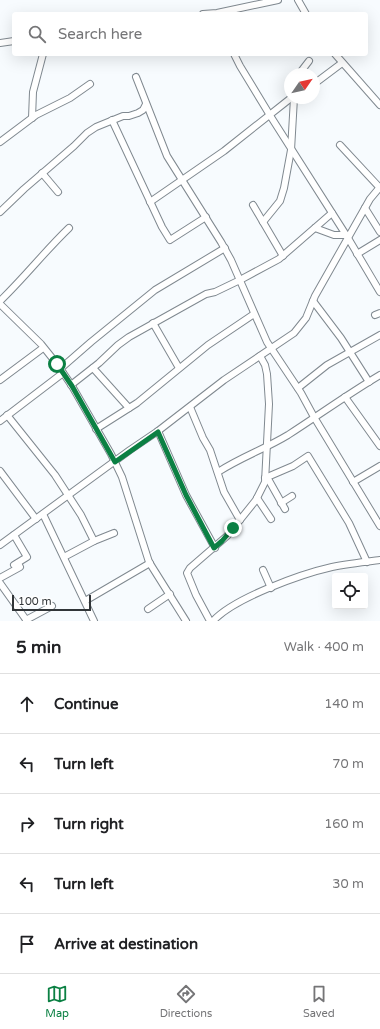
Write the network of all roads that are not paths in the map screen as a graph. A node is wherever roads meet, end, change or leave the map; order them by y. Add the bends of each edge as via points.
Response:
1 (278, 0) edge
2 (298, 0) edge
3 (223, 12) edge
4 (305, 12) edge
5 (12, 40) edge
6 (0, 43) edge
7 (42, 56) edge
8 (235, 56) edge
9 (337, 56) edge
10 (309, 62) dead end
11 (342, 63) junction
12 (304, 68) edge
13 (136, 77) dead end
14 (320, 80) edge
15 (90, 84) dead end
16 (146, 104) junction
17 (284, 104) edge
18 (294, 104) edge
19 (380, 105) edge
20 (270, 115) junction
21 (32, 118) junction
22 (112, 120) junction
23 (0, 142) edge
24 (340, 145) dead end
25 (291, 150) junction
26 (42, 173) junction
27 (182, 179) junction
28 (380, 187) edge
29 (58, 192) dead end
30 (150, 202) junction
31 (253, 205) dead end
32 (365, 208) junction
33 (0, 212) edge
34 (332, 213) junction
35 (206, 217) junction
36 (263, 222) junction
37 (69, 228) dead end
38 (315, 228) junction
39 (380, 232) edge
40 (347, 236) junction
41 (380, 240) edge
42 (224, 248) junction
43 (357, 254) junction
44 (283, 256) junction
45 (240, 280) junction
46 (380, 292) edge
47 (313, 301) junction
48 (0, 303) edge
49 (254, 314) junction
50 (153, 323) junction
51 (380, 335) edge
52 (43, 348) junction
53 (272, 349) junction
54 (350, 352) junction
55 (260, 356) junction
56 (93, 368) junction
57 (179, 368) junction
58 (61, 371) junction
59 (379, 378) edge
60 (0, 380) edge
61 (369, 382) junction
62 (71, 385) junction
63 (298, 388) junction
64 (345, 397) junction
65 (190, 407) junction
66 (129, 408) junction
67 (7, 415) junction
68 (314, 417) junction
69 (0, 421) edge
70 (96, 429) junction
71 (158, 432) junction
72 (267, 446) junction
73 (380, 446) edge
74 (115, 462) junction
75 (380, 466) edge
76 (0, 470) edge
77 (218, 472) junction
78 (266, 478) junction
79 (353, 482) junction
80 (68, 496) junction
81 (292, 496) dead end
82 (257, 498) junction
83 (281, 503) junction
84 (285, 509) dead end
85 (43, 514) junction
86 (36, 519) junction
87 (240, 520) junction
88 (271, 520) dead end
89 (380, 526) edge
90 (114, 533) dead end
91 (14, 535) junction
92 (94, 541) junction
93 (0, 545) edge
94 (214, 548) junction
95 (64, 557) junction
96 (380, 560) edge
97 (366, 562) junction
98 (150, 563) junction
99 (263, 570) dead end
100 (0, 578) edge
101 (0, 583) edge
102 (271, 588) junction
103 (170, 594) junction
104 (85, 601) junction
105 (52, 606) dead end
106 (148, 609) dead end
107 (26, 621) edge
108 (94, 621) edge
109 (186, 621) edge
110 (212, 621) edge

1 - 3 street
2 - 4 street
5 - 6 street
7 - 21 street via 33,92
8 - 20 street
9 - 11 street
10 - 12 street
11 - 14 street
11 - 19 street
13 - 16 street
15 - 21 street
16 - 22 street via 138,113
16 - 27 street via 167,156
17 - 20 street
18 - 25 street
20 - 25 street
20 - 27 street via 224,151
21 - 23 street
22 - 26 street via 87,133
22 - 30 street
24 - 28 street
25 - 34 street
25 - 36 street via 280,201
26 - 29 street
26 - 33 street
27 - 30 street
27 - 35 street
28 - 32 street
30 - 35 street via 170,240
31 - 36 street
32 - 39 street
32 - 40 street
34 - 38 street
34 - 40 street
35 - 42 street
36 - 44 street
37 - 48 street
38 - 40 street via 334,235
38 - 44 street
40 - 43 street
40 - 47 street
41 - 43 street
42 - 45 street
42 - 58 street via 155,290
43 - 46 street
44 - 45 street
45 - 49 street
45 - 50 street via 206,294
47 - 53 street via 306,318 298,328
47 - 54 street
48 - 52 street
49 - 53 street
49 - 57 street
50 - 56 street via 118,345
50 - 57 street
51 - 54 street
52 - 58 street
52 - 60 street
53 - 55 street
53 - 63 street
54 - 61 street
54 - 63 street via 327,365
55 - 65 street
55 - 72 street via 265,365 268,384
56 - 62 street
56 - 66 street
57 - 66 street
58 - 62 street
58 - 67 street
59 - 61 street
61 - 64 street
62 - 70 street
63 - 68 street
64 - 68 street
64 - 73 street
65 - 71 street
65 - 77 street
66 - 70 street
67 - 69 street
67 - 80 street
68 - 72 street
68 - 79 street
70 - 74 street
71 - 74 street
71 - 94 street via 186,495
72 - 77 street
72 - 78 street
74 - 80 street
74 - 98 street
75 - 79 street
76 - 86 street
77 - 87 street via 224,492
78 - 82 street
78 - 83 street
78 - 97 street via 308,456 349,523
79 - 89 street
80 - 85 street
80 - 92 street
81 - 83 street
82 - 87 street
82 - 88 street
83 - 84 street
85 - 86 street
85 - 95 street
86 - 91 street
87 - 94 street
90 - 92 street
91 - 93 street
91 - 100 street via 27,558 16,564 20,567
92 - 95 street
94 - 110 street via 187,573 196,595
95 - 104 street
96 - 97 street
97 - 102 street via 332,567
98 - 103 street
98 - 104 street
99 - 102 street
101 - 107 street
102 - 110 street via 238,603
103 - 106 street
103 - 109 street
104 - 108 street
105 - 107 street

